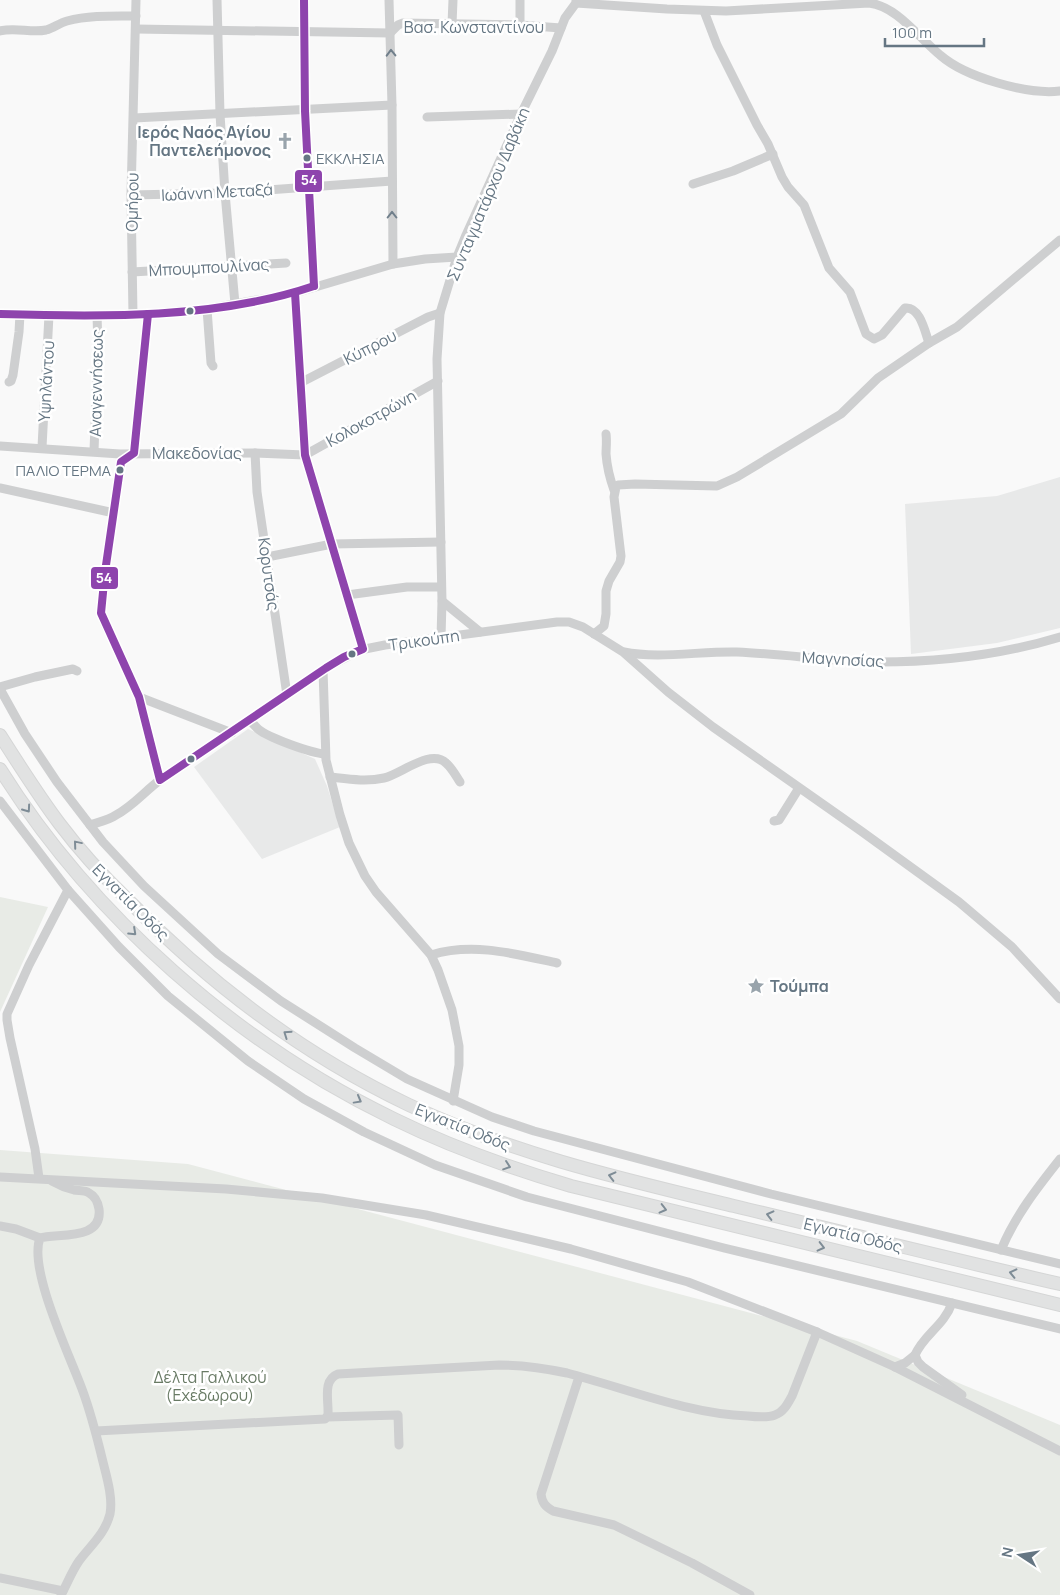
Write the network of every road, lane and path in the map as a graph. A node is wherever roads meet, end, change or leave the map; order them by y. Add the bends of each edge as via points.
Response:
1 (136, 0) edge
2 (217, 0) edge
3 (304, 0) edge
4 (389, 0) edge
5 (453, 0) edge
6 (520, 0) edge
7 (576, 1) edge
8 (704, 11) junction
9 (136, 16) junction
10 (452, 24) junction
11 (520, 25) junction
12 (561, 28) junction
13 (0, 30) edge
14 (136, 30) junction
15 (218, 31) junction
16 (304, 32) junction
17 (390, 33) junction
18 (1060, 91) edge
19 (392, 105) junction
20 (305, 111) junction
21 (220, 114) junction
22 (521, 114) junction
23 (427, 117) dead end
24 (134, 118) junction
25 (773, 154) junction
26 (392, 181) junction
27 (693, 184) dead end
28 (310, 187) junction
29 (225, 193) junction
30 (131, 195) junction
31 (1060, 240) edge
32 (457, 257) junction
33 (286, 263) dead end
34 (393, 264) junction
35 (231, 266) junction
36 (132, 272) junction
37 (314, 286) junction
38 (295, 293) junction
39 (236, 304) junction
40 (207, 309) junction
41 (0, 314) edge
42 (20, 314) junction
43 (148, 314) junction
44 (440, 314) junction
45 (49, 315) junction
46 (97, 315) junction
47 (133, 315) junction
48 (929, 343) junction
49 (213, 366) dead end
50 (438, 381) junction
51 (8, 382) dead end
52 (300, 383) junction
53 (606, 434) dead end
54 (0, 446) edge
55 (42, 448) junction
56 (94, 451) junction
57 (255, 453) junction
58 (134, 454) junction
59 (305, 455) junction
60 (120, 458) junction
61 (0, 488) edge
62 (614, 490) junction
63 (114, 513) junction
64 (441, 542) junction
65 (332, 544) junction
66 (267, 557) junction
67 (441, 587) junction
68 (347, 595) junction
69 (442, 601) junction
70 (480, 632) junction
71 (594, 634) junction
72 (1060, 636) edge
73 (441, 638) junction
74 (363, 649) junction
75 (624, 652) junction
76 (323, 670) junction
77 (77, 671) dead end
78 (0, 688) edge
79 (287, 695) junction
80 (139, 697) junction
81 (250, 720) junction
82 (232, 732) junction
83 (0, 735) edge
84 (325, 754) junction
85 (0, 769) edge
86 (330, 777) junction
87 (160, 780) junction
88 (460, 782) dead end
89 (799, 788) junction
90 (0, 801) edge
91 (774, 821) dead end
92 (90, 826) junction
93 (68, 890) junction
94 (432, 955) junction
95 (557, 963) dead end
96 (1060, 999) edge
97 (453, 1100) junction
98 (1060, 1159) edge
99 (0, 1177) edge
100 (43, 1179) junction
101 (0, 1226) edge
102 (40, 1238) junction
103 (1001, 1250) junction
104 (1060, 1264) edge
105 (1060, 1284) edge
106 (952, 1304) junction
107 (1060, 1305) edge
108 (1060, 1330) edge
109 (818, 1332) junction
110 (915, 1355) junction
111 (895, 1367) junction
112 (579, 1377) junction
113 (993, 1415) junction
114 (327, 1417) junction
115 (96, 1431) junction
116 (399, 1445) dead end
117 (1060, 1451) edge
118 (0, 1578) edge
119 (62, 1593) edge
120 (750, 1595) edge

1 - 9 street, Ομήρου
2 - 15 street
3 - 16 street
4 - 17 street
5 - 10 street
6 - 11 street
7 - 8 street
7 - 12 street, Συνταγματάρχου Δαβάκη
8 - 18 street via 879,4 942,57 971,74 1030,90
8 - 25 street via 717,44
9 - 13 street via 76,19 46,30
9 - 14 street, Ομήρου
10 - 11 street, Βασ. Κωνσταντίνου
10 - 17 street, Βασ. Κωνσταντίνου via 403,23
11 - 12 street, Βασ. Κωνσταντίνου
12 - 22 street, Συνταγματάρχου Δαβάκη
14 - 15 street
14 - 24 street, Ομήρου
15 - 16 street
15 - 21 street
16 - 17 street
16 - 20 street
19 -> 17 street
19 - 20 street
19 - 26 street
20 - 21 street
20 - 28 street
21 - 24 street
21 - 29 street
22 - 23 street
22 - 32 street, Συνταγματάρχου Δαβάκη
24 - 30 street, Ομήρου
25 - 27 street
25 - 48 street via 788,187 804,204 829,268 850,292 868,337 874,340 882,335 908,307 921,319
26 - 28 street, Ιωάννη Μεταξά
34 -> 26 street
28 - 29 street, Ιωάννη Μεταξά
28 - 37 street
29 - 30 street, Ιωάννη Μεταξά
29 - 35 street
30 - 36 street, Ομήρου
31 - 48 street via 981,309
32 - 34 street
32 - 44 street, Συνταγματάρχου Δαβάκη
33 - 35 street, Μπουμπουλίνας
34 - 37 street
35 - 36 street, Μπουμπουλίνας
35 - 39 street
36 - 47 street, Ομήρου
37 - 38 street
38 - 39 street
38 - 52 street
39 - 40 street
40 - 43 street
40 - 49 street
41 - 42 street
42 - 45 street
42 - 51 street via 13,375
43 - 47 street
43 - 58 street
44 - 50 street, Συνταγματάρχου Δαβάκη
44 - 52 street, Κύπρου via 428,317
45 - 46 street
45 - 55 street, Υψηλάντου
46 - 47 street
46 - 56 street, Αναγεννήσεως
48 - 62 street via 878,378 841,414 723,484 635,484 618,485
50 - 59 street, Κολοκοτρώνη
50 - 64 street, Συνταγματάρχου Δαβάκη
52 - 59 street
53 - 62 street via 609,476
54 - 55 street
55 - 56 street
56 - 60 street
57 - 58 street, Μακεδονίας
57 - 59 street, Μακεδονίας
57 - 66 street, Κορυτσάς
58 - 60 street
59 - 65 street
60 - 63 street
61 - 63 street
62 - 71 street via 621,556 606,590 604,626
63 - 80 street via 101,613
64 - 65 street
64 - 67 street, Συνταγματάρχου Δαβάκη
65 - 66 street
65 - 68 street
66 - 79 street, Κορυτσάς
67 - 68 street via 407,587
67 - 69 street, Συνταγματάρχου Δαβάκη
68 - 74 street
69 - 70 street
69 - 73 street, Συνταγματάρχου Δαβάκη
70 - 71 street, Τρικούπη via 557,622 577,625
70 - 73 street, Τρικούπη
71 - 75 street, Τρικούπη
72 - 75 street, Μαγνησίας via 1008,650 895,662 738,652
73 - 74 street, Τρικούπη
74 - 76 street, Τρικούπη
75 - 89 street, Τρικούπη via 713,727
76 - 79 street, Τρικούπη
76 - 84 street
77 - 78 street via 63,671
78 - 92 street via 25,734
79 - 81 street, Τρικούπη
80 - 82 street
80 - 87 street
81 - 82 street, Τρικούπη
81 - 84 street via 265,733
82 - 87 street, Τρικούπη
105 -> 83 highway, Εγνατία Οδός via 575,1167 475,1133 386,1093 289,1036 194,963 146,919 60,824
84 - 86 street
85 -> 107 highway, Εγνατία Οδός via 44,833 86,884 181,978 278,1052 394,1119 473,1153 571,1186
86 - 88 street via 375,780 420,761 441,759
86 - 94 street via 349,843 365,876
87 - 92 street, Τρικούπη via 129,807
89 - 91 street via 779,820
89 - 96 street, Τρικούπη via 959,902 1012,947
90 - 93 street
92 - 97 street via 144,886 218,954 339,1039
93 - 100 street via 7,1014
93 - 106 street via 168,996 248,1061 304,1099 398,1149 480,1182 528,1197
94 - 95 street via 467,948
94 - 97 street via 452,1010 459,1046
97 - 103 street via 492,1117 592,1147
98 - 103 street via 1028,1200
99 - 100 street
100 - 102 street via 87,1192 98,1203 99,1212 97,1221 88,1231
100 - 109 street via 269,1192 426,1214 572,1249 688,1282
101 - 102 street via 16,1228
102 - 115 street via 37,1255 41,1274
103 - 104 street
106 - 108 street
106 - 110 street via 944,1320
109 - 111 street
109 - 112 street via 792,1396 775,1416 734,1416
110 - 111 street
110 - 113 street via 923,1367
111 - 113 street
112 - 114 street via 522,1365 338,1374 329,1381
112 - 120 street via 541,1494 546,1507 614,1525 692,1562
113 - 117 street
114 - 115 street
114 - 116 street via 398,1415
115 - 119 street via 110,1494 110,1513 100,1536 79,1561
118 - 119 street

